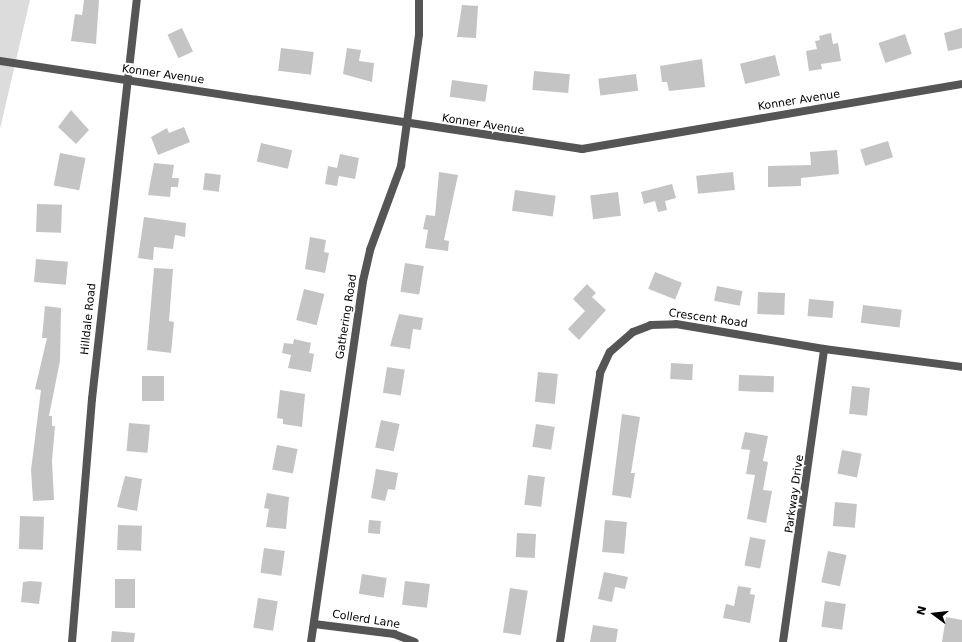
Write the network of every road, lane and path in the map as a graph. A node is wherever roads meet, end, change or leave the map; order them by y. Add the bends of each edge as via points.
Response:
1 (137, 0) edge
2 (420, 0) edge
3 (0, 61) edge
4 (127, 81) junction
5 (962, 84) edge
6 (406, 125) junction
7 (824, 349) junction
8 (962, 367) edge
9 (314, 624) junction
10 (72, 642) edge
11 (311, 642) edge
12 (415, 642) edge
13 (560, 642) edge
14 (783, 642) edge

1 - 4 street, Hilldale Road
2 - 6 street, Gathering Road via 419,34
3 - 4 street, Konner Avenue
4 - 6 street, Konner Avenue
4 - 10 street, Hilldale Road via 92,399
5 - 6 street, Konner Avenue via 582,150
6 - 9 street, Gathering Road via 401,166 370,250 363,281
7 - 8 street, Crescent Road
7 - 13 street, Crescent Road via 663,323 633,332 610,352 599,381
7 - 14 street, Parkway Drive
9 - 11 street, Gathering Road
9 - 12 street, Collerd Lane via 394,634

